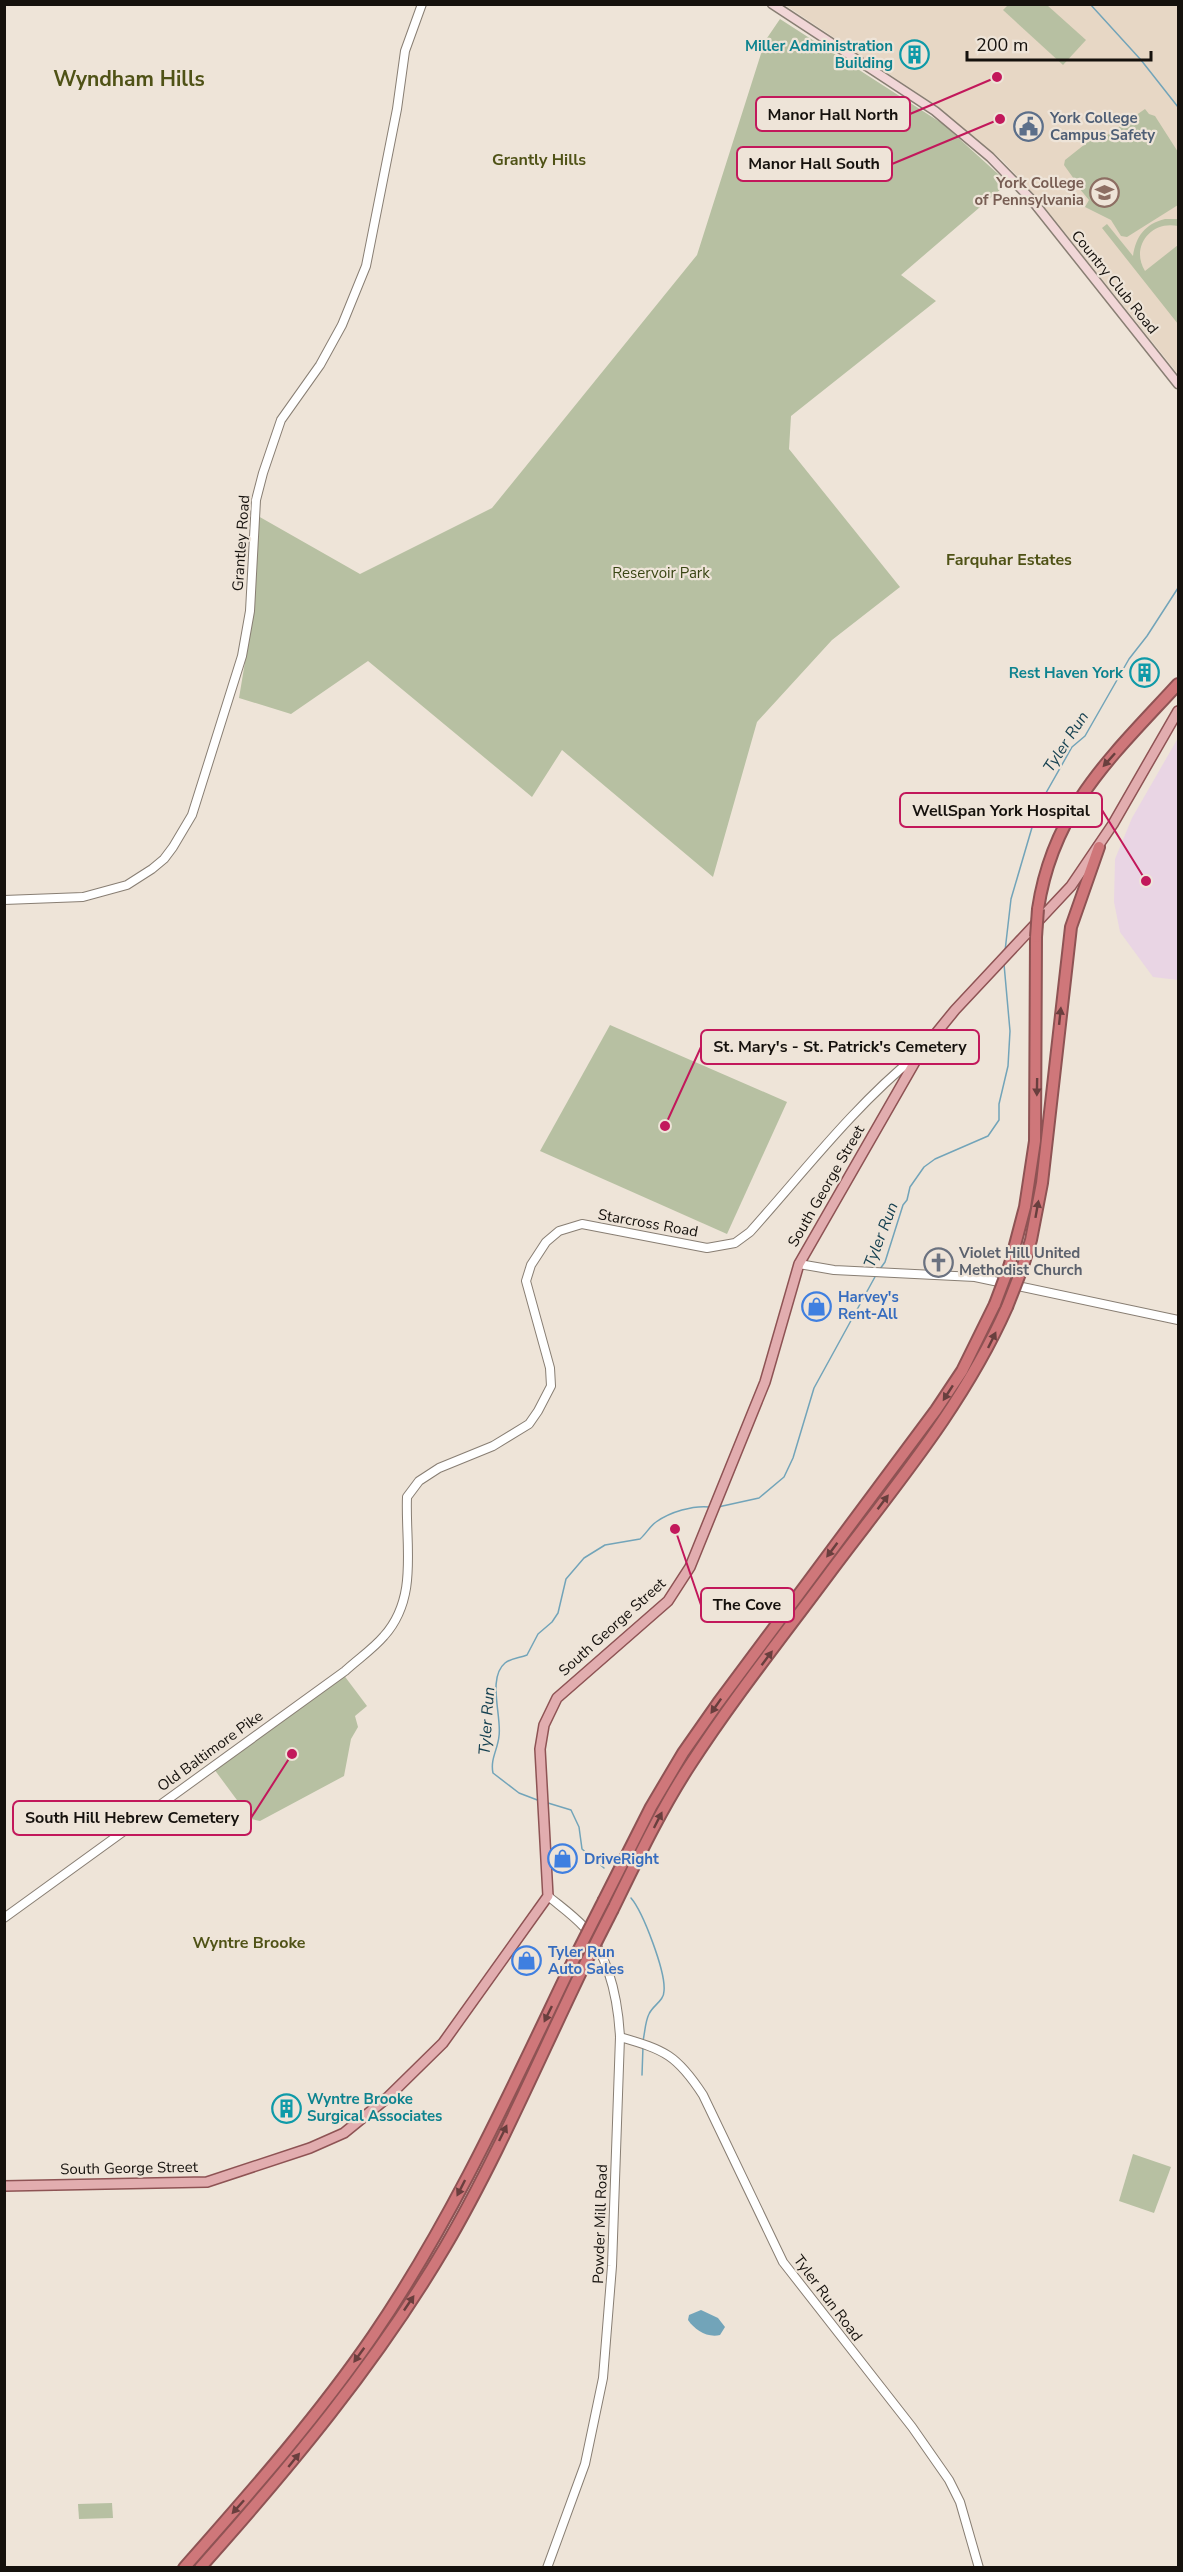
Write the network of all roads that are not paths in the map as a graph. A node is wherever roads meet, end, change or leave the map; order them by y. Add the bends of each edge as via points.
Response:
1 (422, 4) edge
2 (772, 4) edge
3 (1179, 384) edge
4 (1179, 684) edge
5 (1179, 711) edge
6 (1099, 847) junction
7 (4, 900) edge
8 (920, 1053) junction
9 (799, 1264) junction
10 (1179, 1320) edge
11 (345, 1671) joint
12 (548, 1896) junction
13 (4, 1918) edge
14 (620, 2037) junction
15 (4, 2186) edge
16 (184, 2568) edge
17 (200, 2568) edge
18 (547, 2568) edge
19 (979, 2568) edge

1 - 7 street, Grantley Road via 405,51 366,266 342,325 320,365 281,420 263,473 256,500 250,611 242,656 192,815 164,859 127,885 83,897
2 - 3 main road, Country Club Road via 935,111 990,157 1052,225
4 -> 16 highway, bridge via 1078,799 1048,862 1036,937 1035,1141 1025,1207 995,1304 962,1371 683,1753 604,1900 461,2189 399,2296 294,2441
5 - 6 main road, South George Street
6 - 8 main road, South George Street via 1058,902
17 -> 6 highway, bridge via 330,2416 415,2293 473,2193 666,1804 753,1676 961,1397 993,1340 1031,1239 1043,1172 1070,935
8 - 9 main road, South George Street
8 - 11 street, Starcross Road via 900,1069 750,1232 735,1243 707,1248 582,1224 559,1232 546,1242 526,1281 550,1368 551,1386 529,1424 493,1446 439,1468 412,1488 407,1497 408,1578 403,1608 384,1637
9 - 10 street via 834,1270 975,1277
9 - 12 main road, South George Street via 765,1382 690,1568 675,1592 557,1698 549,1712 541,1736
11 - 13 street, Old Baltimore Pike
12 - 14 street, Powder Mill Road via 578,1921 597,1947 612,1982
12 - 15 main road, South George Street via 443,2043 357,2125 330,2141 207,2182
14 - 18 street, Powder Mill Road via 612,2266 603,2378 585,2463
14 - 19 street, Tyler Run Road via 665,2053 689,2073 786,2268 939,2462 960,2502

